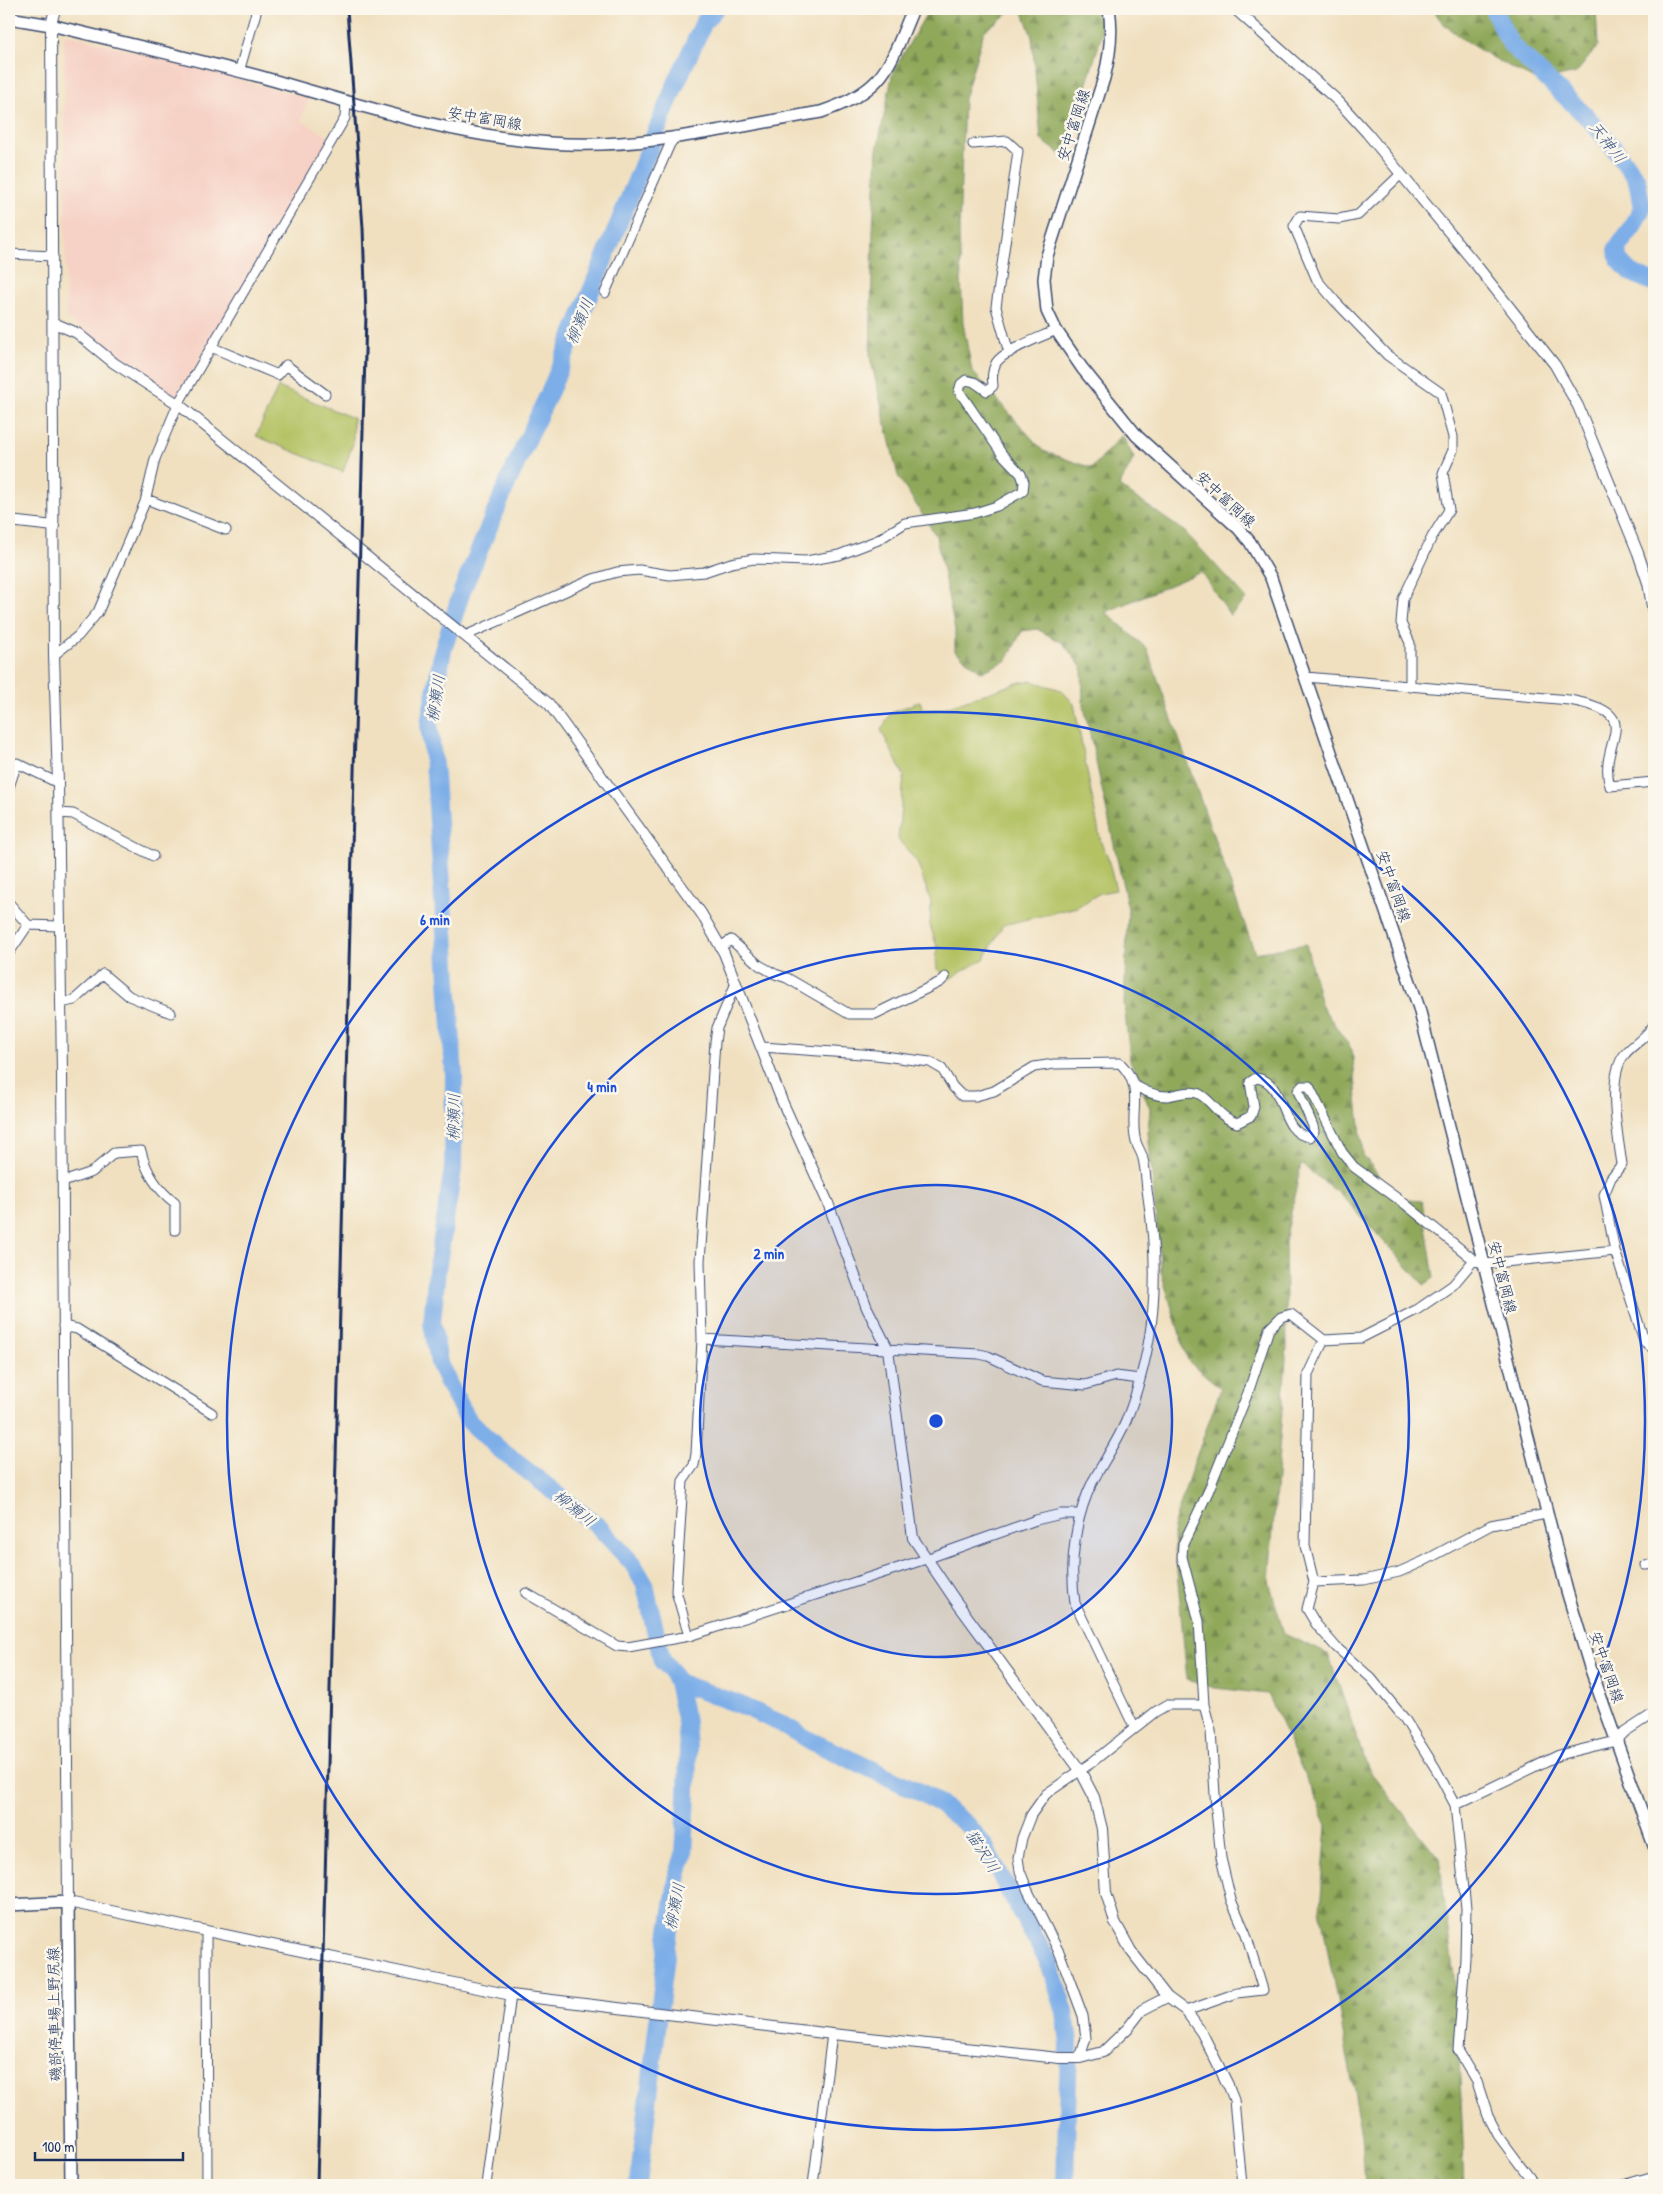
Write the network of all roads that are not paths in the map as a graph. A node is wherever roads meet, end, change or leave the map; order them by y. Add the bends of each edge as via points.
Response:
1 (55, 9) edge
2 (257, 9) edge
3 (913, 9) edge
4 (1109, 9) edge
5 (1234, 9) edge
6 (9, 18) edge
7 (51, 24) junction
8 (239, 72) junction
9 (346, 101) junction
10 (674, 137) junction
11 (973, 144) dead end
12 (1401, 174) junction
13 (9, 254) edge
14 (53, 256) junction
15 (605, 293) dead end
16 (54, 323) junction
17 (1056, 330) junction
18 (211, 347) junction
19 (1009, 353) junction
20 (325, 394) dead end
21 (178, 404) junction
22 (146, 500) junction
23 (9, 521) edge
24 (54, 526) junction
25 (226, 530) dead end
26 (1654, 618) edge
27 (464, 634) junction
28 (54, 655) junction
29 (1306, 677) junction
30 (1410, 687) junction
31 (1654, 782) edge
32 (58, 784) junction
33 (9, 787) edge
34 (58, 813) junction
35 (153, 856) dead end
36 (9, 903) edge
37 (28, 925) junction
38 (59, 926) junction
39 (720, 946) junction
40 (9, 953) edge
41 (945, 977) dead end
42 (736, 983) junction
43 (61, 1003) junction
44 (171, 1013) dead end
45 (1654, 1024) edge
46 (762, 1048) junction
47 (1134, 1085) junction
48 (63, 1182) junction
49 (175, 1230) dead end
50 (1615, 1251) junction
51 (1480, 1262) junction
52 (63, 1326) junction
53 (702, 1339) junction
54 (1324, 1340) junction
55 (888, 1349) junction
56 (1654, 1349) edge
57 (1140, 1379) junction
58 (212, 1413) dead end
59 (1080, 1514) junction
60 (1546, 1514) junction
61 (926, 1558) junction
62 (1314, 1582) junction
63 (526, 1593) dead end
64 (689, 1636) junction
65 (1204, 1705) junction
66 (1654, 1713) edge
67 (1135, 1729) junction
68 (1616, 1741) junction
69 (1080, 1770) junction
70 (1455, 1805) junction
71 (1654, 1846) edge
72 (68, 1902) junction
73 (9, 1905) edge
74 (206, 1931) junction
75 (510, 1995) junction
76 (1167, 1996) junction
77 (1186, 2011) junction
78 (832, 2034) junction
79 (1078, 2058) junction
80 (1228, 2085) joint
81 (1654, 2176) edge
82 (71, 2185) edge
83 (206, 2185) edge
84 (486, 2185) edge
85 (813, 2185) edge
86 (1242, 2185) edge
87 (1535, 2185) edge
88 (1623, 2185) edge

1 - 7 street
2 - 8 street
3 - 10 main road, 安中富岡線 via 886,71 858,97 821,112
4 - 17 main road, 安中富岡線 via 1110,46 1104,78 1047,256 1047,311
5 - 12 street via 1338,101
6 - 7 main road, 安中富岡線
7 - 8 main road, 安中富岡線
7 - 14 street
8 - 9 main road, 安中富岡線
9 - 10 main road, 安中富岡線 via 454,129 551,144 636,142
9 - 18 street via 345,118
10 - 15 street
11 - 19 street via 1007,141 1018,151 996,307
12 - 26 street via 1541,347 1567,385 1638,553 1648,583
12 - 30 street via 1358,215 1339,219 1300,216 1294,226 1316,280 1386,355 1441,393 1453,438 1453,450 1443,473 1449,510 1432,537 1403,599 1401,623 1410,643
13 - 14 street
14 - 16 street
16 - 21 street via 77,334 114,363
16 - 24 street
17 - 19 street
17 - 29 main road, 安中富岡線 via 1137,436 1250,542 1271,578
18 - 20 street via 278,375 286,365
18 - 21 street
19 - 27 street via 997,361 992,374 993,386 987,391 966,380 959,390 1024,482 1023,491 997,506 976,513 905,523 878,540 838,555 806,561 754,559 704,572 670,575 639,570 616,572
21 - 22 street via 160,442
21 - 27 street
22 - 25 street
22 - 28 street via 98,612 78,636
23 - 24 street
24 - 28 street
27 - 39 street via 549,704 701,913
28 - 32 street
29 - 30 street
29 - 51 main road, 安中富岡線 via 1419,1008
30 - 31 street via 1594,704 1613,717 1616,730 1607,774 1610,786
32 - 33 street via 17,763
32 - 34 street
34 - 35 street via 73,814
34 - 38 street
36 - 37 street
37 - 38 street
37 - 40 street
38 - 43 street
39 - 41 street via 731,940 759,965 849,1014 875,1014
39 - 42 street
42 - 46 street
42 - 53 street via 716,1035 700,1261
43 - 44 street via 74,1000 103,974 129,996
43 - 48 street
45 - 50 street via 1651,1031 1624,1055 1618,1069 1614,1106 1622,1164 1604,1195
46 - 47 street via 930,1062 942,1069 962,1096 994,1091 1034,1067 1054,1064 1120,1063 1130,1073
46 - 55 street via 782,1102 828,1203 867,1308
47 - 51 street via 1153,1095 1196,1093 1227,1120 1237,1122 1251,1116 1254,1107 1250,1082 1256,1078 1265,1079 1272,1085 1289,1123 1296,1132 1310,1137 1313,1126 1298,1091 1302,1086 1309,1086 1342,1152 1354,1167
47 - 57 street via 1136,1141 1143,1160 1155,1276 1154,1312
48 - 49 street via 92,1172 114,1153 141,1151 145,1167 163,1194 175,1203
48 - 52 street
50 - 51 street
50 - 56 street via 1645,1343
51 - 54 street via 1418,1309 1361,1338
51 - 60 main road, 安中富岡線
52 - 58 street via 77,1329
52 - 72 street
53 - 55 street
53 - 64 street via 696,1454 694,1465 683,1481 676,1590
54 - 62 street via 1308,1374 1305,1546
54 - 65 street via 1291,1314 1281,1317 1269,1329 1249,1390 1208,1492 1182,1544 1182,1557 1199,1621
55 - 57 street via 979,1354 1042,1381 1085,1385 1116,1376
55 - 61 street via 908,1511 914,1538
57 - 59 street via 1126,1420
59 - 61 street via 1061,1514 1036,1520
59 - 67 street via 1072,1582 1075,1603
60 - 62 street via 1491,1525 1399,1572 1364,1580
60 - 68 main road, 安中富岡線 via 1578,1629
61 - 64 street
61 - 69 street
62 - 70 street via 1307,1609 1316,1624 1371,1678 1404,1718
63 - 64 street via 617,1646 628,1648
65 - 67 street via 1167,1705
65 - 77 street via 1211,1731 1222,1858 1231,1900 1246,1934 1263,1990 1237,1994
66 - 68 street
67 - 69 street
68 - 70 street via 1559,1755
68 - 71 main road, 安中富岡線
69 - 76 street via 1094,1797 1102,1829 1106,1893 1115,1922 1131,1951
69 - 79 street via 1046,1794 1038,1804 1028,1822 1018,1858 1028,1891 1060,1954 1083,2016 1086,2038
70 - 87 street via 1466,1908 1458,2050 1477,2082 1498,2135
72 - 73 main road
72 - 74 street
72 - 82 main road, 磯部停車場上野尻線
74 - 75 street
74 - 83 street
75 - 78 street
75 - 84 street
76 - 77 street
76 - 79 street via 1142,2010 1103,2052
77 - 80 street via 1202,2034
78 - 79 street
78 - 85 street
80 - 86 street via 1234,2100
81 - 88 street

